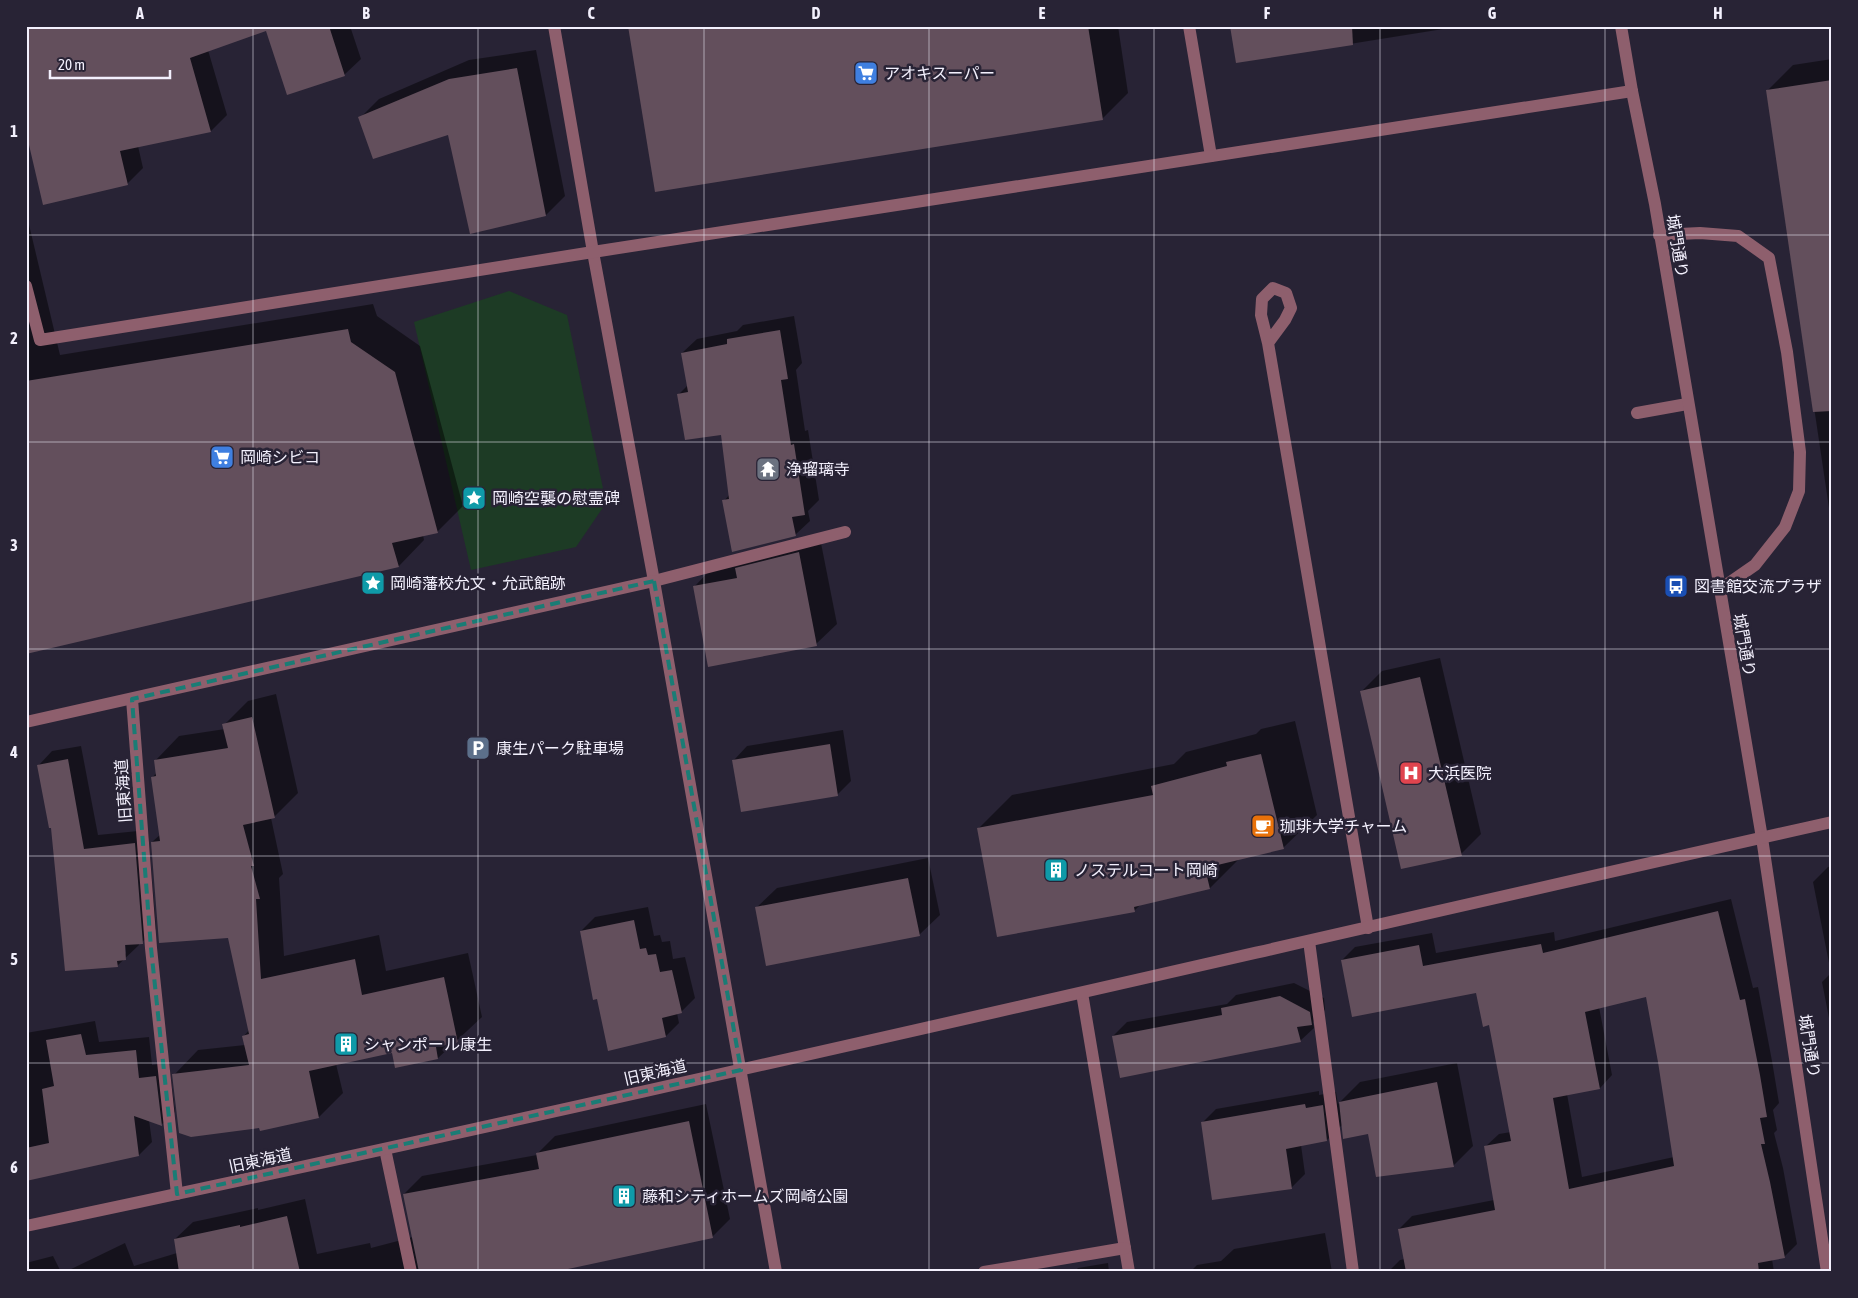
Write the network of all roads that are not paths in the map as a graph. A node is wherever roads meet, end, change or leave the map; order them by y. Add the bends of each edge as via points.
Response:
1 (554, 26) edge
2 (1188, 26) edge
3 (1621, 26) edge
4 (1632, 91) junction
5 (1211, 156) junction
6 (1659, 235) junction
7 (593, 252) junction
8 (26, 286) edge
9 (1268, 342) dead end
10 (1687, 404) junction
11 (1636, 413) dead end
12 (845, 532) dead end
13 (654, 581) junction
14 (1719, 590) junction
15 (132, 698) junction
16 (26, 722) edge
17 (1832, 822) edge
18 (1762, 838) junction
19 (1368, 928) junction
20 (1309, 941) junction
21 (1082, 993) junction
22 (741, 1070) junction
23 (386, 1149) junction
24 (177, 1194) junction
25 (26, 1226) edge
26 (1125, 1248) junction
27 (411, 1272) edge
28 (776, 1272) edge
29 (984, 1272) edge
30 (1129, 1272) edge
31 (1353, 1272) edge
32 (1827, 1272) edge

1 - 7 street
2 - 5 street
3 - 4 street, 城門通り
4 - 5 street
4 - 6 street, 城門通り
5 - 7 street
6 - 10 street, 城門通り
6 - 14 street via 1700,233 1738,236 1768,258 1787,352 1800,452 1799,491 1785,527 1756,565
7 - 8 street via 40,340
7 - 13 street
9 - 19 street
10 - 11 street
10 - 14 street, 城門通り
12 - 13 street
13 - 15 street
13 - 22 street
14 - 18 street, 城門通り
15 - 16 street
15 - 24 street, 旧東海道 via 151,948
17 - 18 street, 旧東海道
18 - 19 street, 旧東海道
18 - 32 street, 城門通り
19 - 20 street, 旧東海道
20 - 21 street, 旧東海道
20 - 31 street
21 - 22 street, 旧東海道
21 - 26 street
22 - 23 street, 旧東海道
22 - 28 street
23 - 24 street, 旧東海道
23 - 27 street
24 - 25 street
26 - 29 street
26 - 30 street

